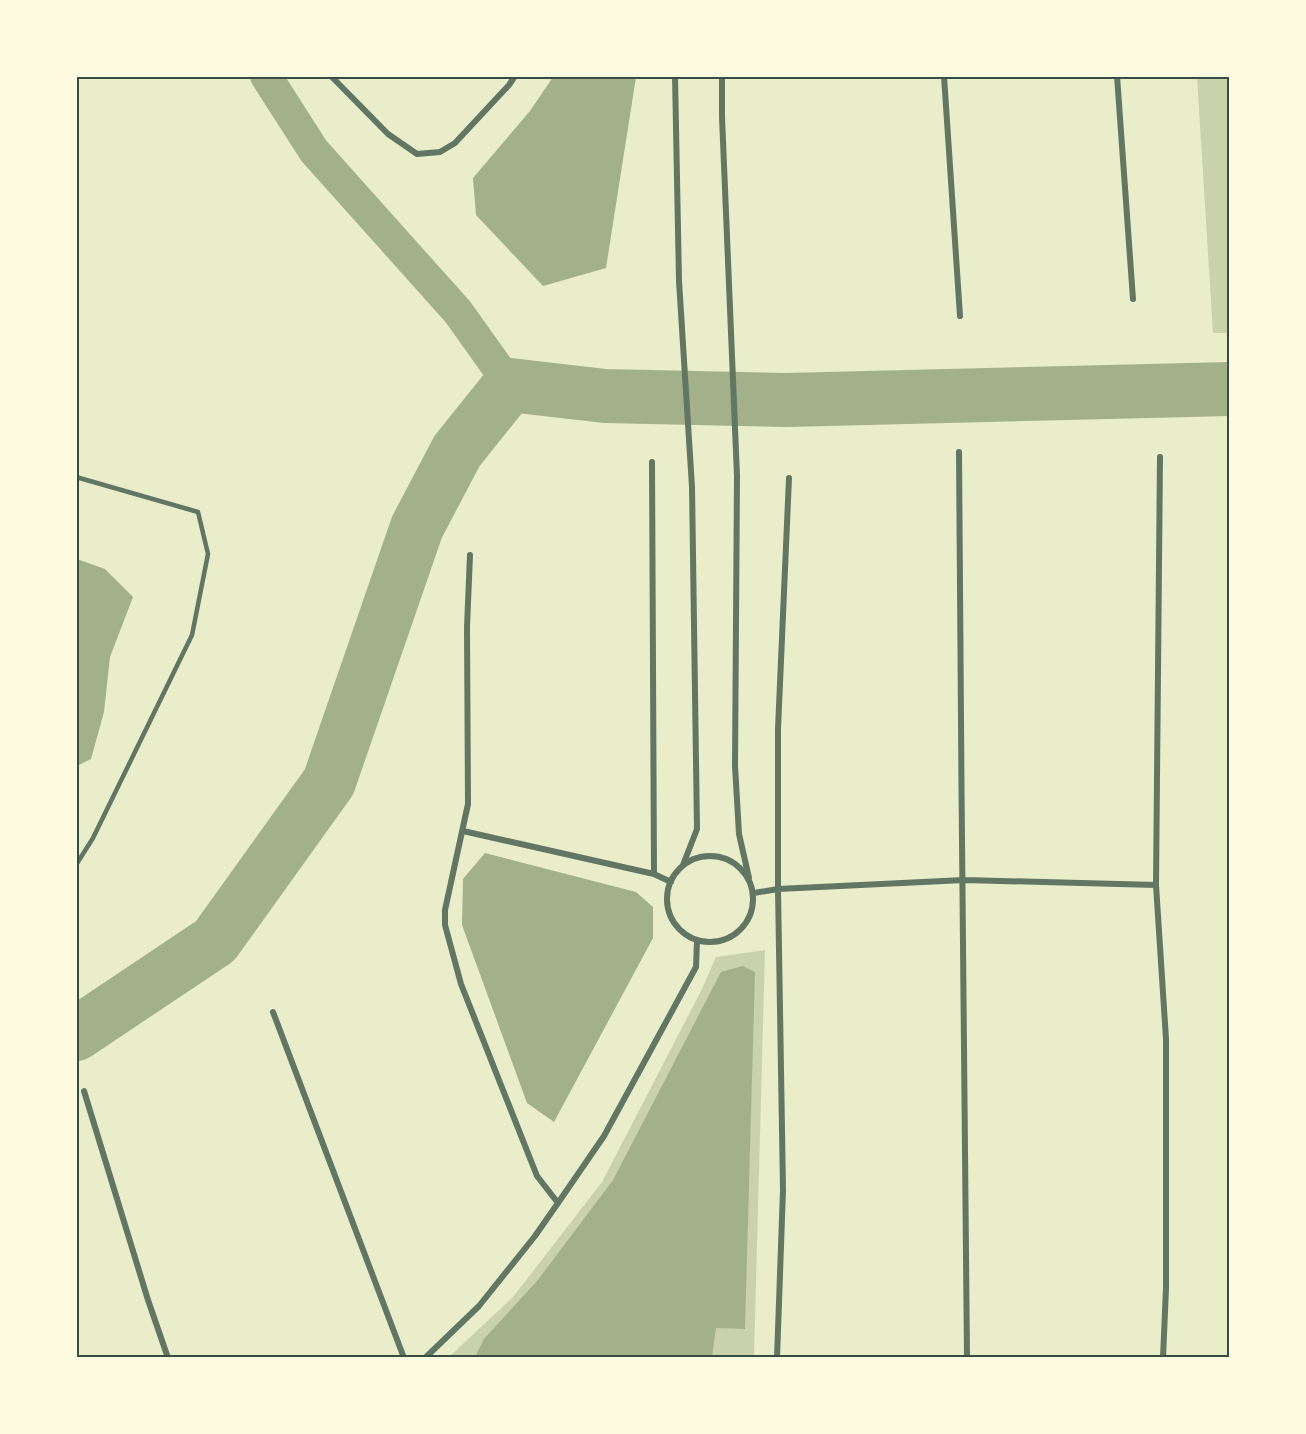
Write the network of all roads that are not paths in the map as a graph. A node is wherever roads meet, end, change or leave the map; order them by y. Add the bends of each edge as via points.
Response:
1 (331, 76) edge
2 (515, 76) edge
3 (675, 76) edge
4 (723, 76) edge
5 (944, 76) edge
6 (1117, 76) edge
7 (1132, 299) dead end
8 (960, 316) dead end
9 (959, 452) dead end
10 (1160, 457) dead end
11 (652, 462) dead end
12 (76, 477) edge
13 (789, 478) dead end
14 (470, 555) dead end
15 (463, 831) junction
16 (76, 865) edge
17 (683, 865) junction
18 (654, 874) junction
19 (749, 878) junction
20 (964, 880) junction
21 (671, 882) junction
22 (1156, 885) junction
23 (777, 889) junction
24 (754, 893) junction
25 (697, 940) junction
26 (273, 1012) dead end
27 (84, 1091) dead end
28 (558, 1203) junction
29 (168, 1358) edge
30 (404, 1358) edge
31 (425, 1358) edge
32 (777, 1358) edge
33 (967, 1358) edge
34 (1162, 1358) edge

1 - 2 street via 388,134 417,154 440,152 455,143
3 - 17 street via 680,285 692,487 697,829
4 - 19 street via 737,476 735,766 739,834
5 - 8 street
6 - 7 street
9 - 20 street
10 - 22 street
11 - 18 street
12 - 16 lane via 198,512 208,554 192,635 93,838
13 - 23 street via 778,729
14 - 15 street via 469,774
15 - 18 street
15 - 28 street via 445,910 451,950 537,1176
17 - 19 street via 700,856 718,856 736,864
17 - 21 street
18 - 21 street
19 - 24 street
20 - 22 street
20 - 23 street
20 - 33 street
21 - 25 street via 669,914 678,928
22 - 34 street via 1166,1039 1166,1288
23 - 24 street
23 - 32 street via 783,1190
24 - 25 street via 747,923 736,934 721,941
25 - 28 street via 696,967 678,1004 603,1136
26 - 30 street
27 - 29 street
28 - 31 street via 479,1306

